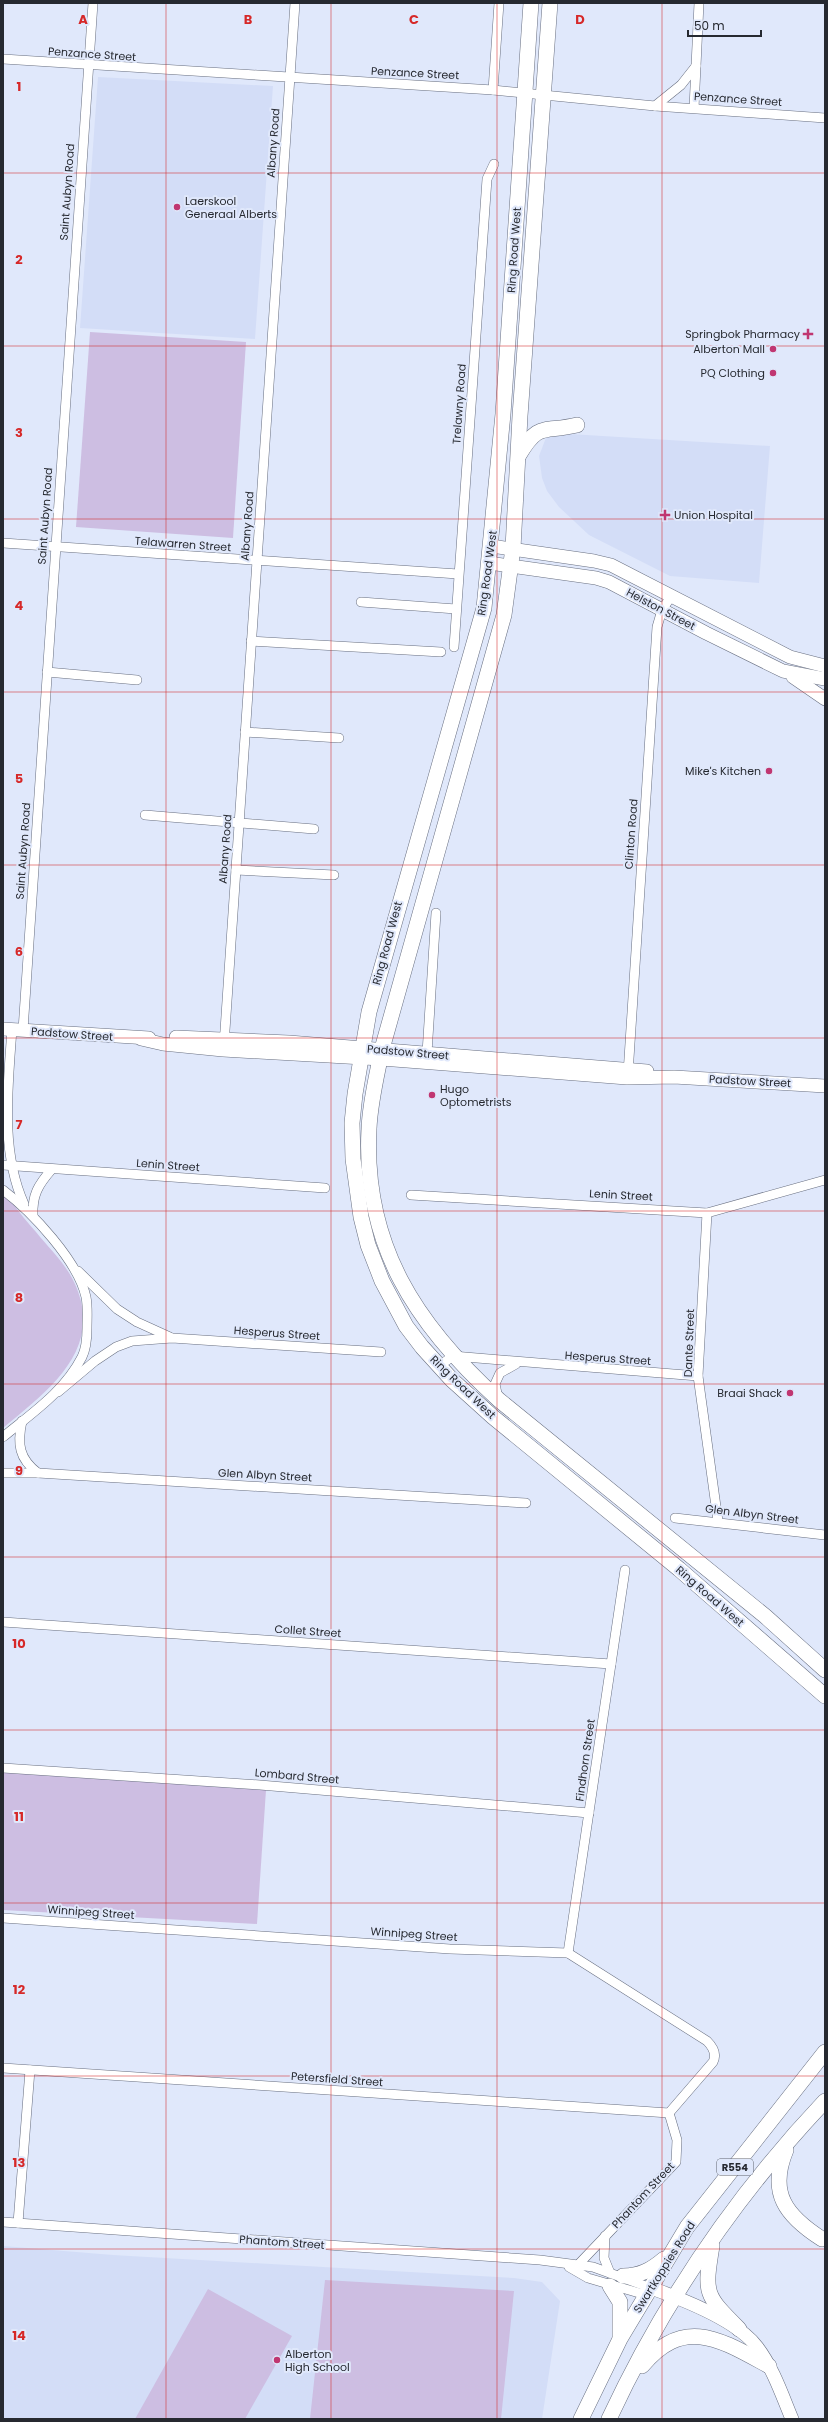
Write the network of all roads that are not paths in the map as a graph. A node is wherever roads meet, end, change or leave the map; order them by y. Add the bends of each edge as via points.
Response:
1 (93, 3) edge
2 (295, 3) edge
3 (499, 3) edge
4 (531, 3) edge
5 (550, 3) edge
6 (699, 3) edge
7 (3, 60) edge
8 (88, 66) junction
9 (696, 66) junction
10 (289, 78) junction
11 (493, 90) junction
12 (525, 92) junction
13 (543, 94) junction
14 (655, 106) junction
15 (694, 108) junction
16 (825, 118) edge
17 (494, 164) dead end
18 (577, 425) dead end
19 (518, 457) junction
20 (3, 543) edge
21 (491, 546) junction
22 (55, 548) junction
23 (513, 548) junction
24 (256, 560) junction
25 (489, 563) junction
26 (511, 566) junction
27 (458, 574) junction
28 (672, 595) junction
29 (361, 602) dead end
30 (456, 608) junction
31 (662, 610) junction
32 (251, 641) junction
33 (454, 647) dead end
34 (441, 652) dead end
35 (825, 666) edge
36 (783, 671) junction
37 (47, 672) junction
38 (825, 679) edge
39 (137, 680) dead end
40 (825, 698) edge
41 (245, 732) junction
42 (339, 738) dead end
43 (145, 815) dead end
44 (238, 821) junction
45 (314, 829) dead end
46 (236, 870) junction
47 (334, 875) dead end
48 (436, 913) dead end
49 (13, 1029) edge
50 (224, 1044) junction
51 (361, 1053) junction
52 (427, 1053) junction
53 (382, 1054) junction
54 (628, 1073) junction
55 (825, 1086) edge
56 (4, 1132) edge
57 (6, 1165) edge
58 (52, 1169) junction
59 (825, 1180) edge
60 (326, 1188) dead end
61 (3, 1190) edge
62 (411, 1195) dead end
63 (707, 1212) junction
64 (30, 1213) junction
65 (75, 1269) junction
66 (172, 1338) junction
67 (381, 1352) dead end
68 (453, 1356) junction
69 (517, 1363) junction
70 (439, 1366) junction
71 (698, 1376) junction
72 (58, 1392) junction
73 (499, 1400) junction
74 (22, 1421) junction
75 (3, 1437) edge
76 (3, 1473) edge
77 (38, 1474) junction
78 (526, 1503) dead end
79 (675, 1518) dead end
80 (718, 1521) junction
81 (825, 1535) edge
82 (625, 1570) dead end
83 (3, 1622) edge
84 (810, 1657) junction
85 (611, 1664) junction
86 (825, 1665) edge
87 (825, 1670) edge
88 (825, 1696) edge
89 (3, 1768) edge
90 (589, 1813) junction
91 (3, 1918) edge
92 (568, 1953) junction
93 (825, 2052) edge
94 (3, 2068) edge
95 (30, 2070) junction
96 (825, 2101) edge
97 (669, 2113) junction
98 (799, 2129) junction
99 (3, 2222) edge
100 (18, 2223) junction
101 (605, 2236) junction
102 (822, 2239) dead end
103 (713, 2242) junction
104 (670, 2254) junction
105 (575, 2267) junction
106 (614, 2278) junction
107 (649, 2292) junction
108 (672, 2299) junction
109 (738, 2329) junction
110 (620, 2339) junction
111 (769, 2366) junction
112 (624, 2388) junction
113 (581, 2419) edge
114 (609, 2419) edge
115 (792, 2419) edge

1 - 8 street, Saint Aubyn Road
2 - 10 street, Albany Road
3 - 11 street
4 - 12 main road, Ring Road West
5 - 13 main road, Ring Road West
6 - 9 street
7 - 8 street, Penzance Street
8 - 10 street, Penzance Street
8 - 22 street, Saint Aubyn Road
9 - 14 street via 681,85
9 - 15 street
10 - 11 street, Penzance Street
10 - 24 street, Albany Road
11 - 12 street, Penzance Street
12 - 13 street, Penzance Street
12 - 21 main road, Ring Road West via 503,414
13 - 14 street, Penzance Street
13 - 19 main road, Ring Road West
14 - 15 street, Penzance Street
15 - 16 street, Penzance Street
17 - 27 street, Trelawny Road via 487,179
18 - 19 main road via 549,428 533,434
19 - 23 main road, Ring Road West
20 - 22 street, Telawarren Street
21 - 23 street, Helston Street
21 - 25 main road, Ring Road West
22 - 24 street, Telawarren Street
22 - 37 street, Saint Aubyn Road
23 - 26 main road, Ring Road West
23 - 28 street, Helston Street via 611,565
24 - 27 street, Telawarren Street
24 - 32 street, Albany Road
25 - 26 street, Helston Street
25 - 51 main road, Ring Road West via 484,608 387,943
26 - 31 street, Helston Street via 596,578 609,582
26 - 53 main road, Ring Road West via 504,615
27 - 30 street, Trelawny Road
28 - 31 street, Clinton Road
28 - 35 street, Helston Street via 790,657
29 - 30 street
30 - 33 street, Trelawny Road
31 - 36 street, Helston Street
31 - 54 street, Clinton Road via 657,627
32 - 34 street
32 - 41 street, Albany Road
36 - 38 street, Helston Street
36 - 40 street
37 - 39 street
37 - 49 street, Saint Aubyn Road
41 - 42 street
41 - 44 street, Albany Road
43 - 44 street
44 - 45 street
44 - 46 street, Albany Road
46 - 47 street
46 - 50 street, Albany Road
48 - 52 street
49 - 50 street, Padstow Street
49 - 56 street, Saint Aubyn Road
50 - 51 street, Padstow Street
51 - 53 street, Padstow Street
51 - 70 main road, Ring Road West via 352,1123 353,1159 361,1217 368,1245 393,1302 406,1326
52 - 53 street, Padstow Street
52 - 54 street, Padstow Street
53 - 54 street, Padstow Street
53 - 68 main road, Ring Road West via 372,1099 369,1158 379,1226 392,1264 413,1303
54 - 55 street, Padstow Street
56 - 57 street, Saint Aubyn Road
57 - 58 street, Lenin Street
57 - 64 street, Saint Aubyn Road
58 - 60 street, Lenin Street
58 - 64 street via 36,1190
59 - 63 street, Lenin Street
61 - 64 street
62 - 63 street, Lenin Street
63 - 71 street, Dante Street
64 - 65 street
65 - 66 street, Hesperus Street via 117,1309 137,1322
65 - 72 street via 86,1296 86,1339 82,1356
66 - 67 street, Hesperus Street
66 - 72 street, Hesperus Street via 132,1341 116,1347
68 - 69 street, Hesperus Street
68 - 70 street
68 - 73 main road, Ring Road West
69 - 71 street, Hesperus Street
69 - 73 street via 500,1373 496,1384
70 - 88 main road, Ring Road West via 493,1417 679,1569
71 - 80 street, Dante Street
72 - 74 street, Hesperus Street
73 - 84 main road, Ring Road West via 765,1616
74 - 75 street, Hesperus Street
74 - 77 street via 18,1445 20,1453 25,1462
76 - 77 street, Glen Albyn Street
77 - 78 street, Glen Albyn Street
79 - 80 street, Glen Albyn Street
80 - 81 street, Glen Albyn Street
82 - 85 street, Findhorn Street
83 - 85 street, Collet Street
84 - 86 main road
84 - 87 main road, Ring Road West
85 - 90 street, Findhorn Street
89 - 90 street, Lombard Street via 267,1785
90 - 92 street, Findhorn Street
91 - 92 street, Winnipeg Street via 450,1949
92 - 97 street via 708,2041 712,2046 715,2053 713,2062
93 - 104 main road, Swartkoppies Road / R554 via 688,2227
94 - 95 street, Petersfield Street
95 - 97 street, Petersfield Street
95 - 100 street
96 - 98 main road, R554
97 - 101 street, Phantom Street via 677,2140 676,2162
98 - 102 main road via 786,2151 777,2179 787,2209
98 - 103 main road, R554 via 752,2187
99 - 100 street, Phantom Street
100 - 105 street, Phantom Street via 508,2257
101 - 105 street, Phantom Street
101 - 106 street via 604,2258
103 - 108 main road, R554
103 - 109 main road via 708,2269 710,2295 714,2304
104 - 106 main road via 645,2272
104 - 107 main road, Swartkoppies Road / R554
105 - 106 street, Phantom Street
105 - 106 street, Phantom Street via 588,2278
106 - 107 street, Phantom Street
106 - 107 street, Phantom Street
106 - 110 main road via 620,2302
107 - 108 street, Phantom Street
107 - 110 main road, Swartkoppies Road / R554
108 - 109 street, Phantom Street via 719,2317
108 - 112 main road, R554
109 - 111 street, Phantom Street via 757,2346
110 - 113 main road, Swartkoppies Road / R554
111 - 112 main road via 716,2340 704,2336 684,2336 657,2349
111 - 115 street, Phantom Street
112 - 114 main road, R554

